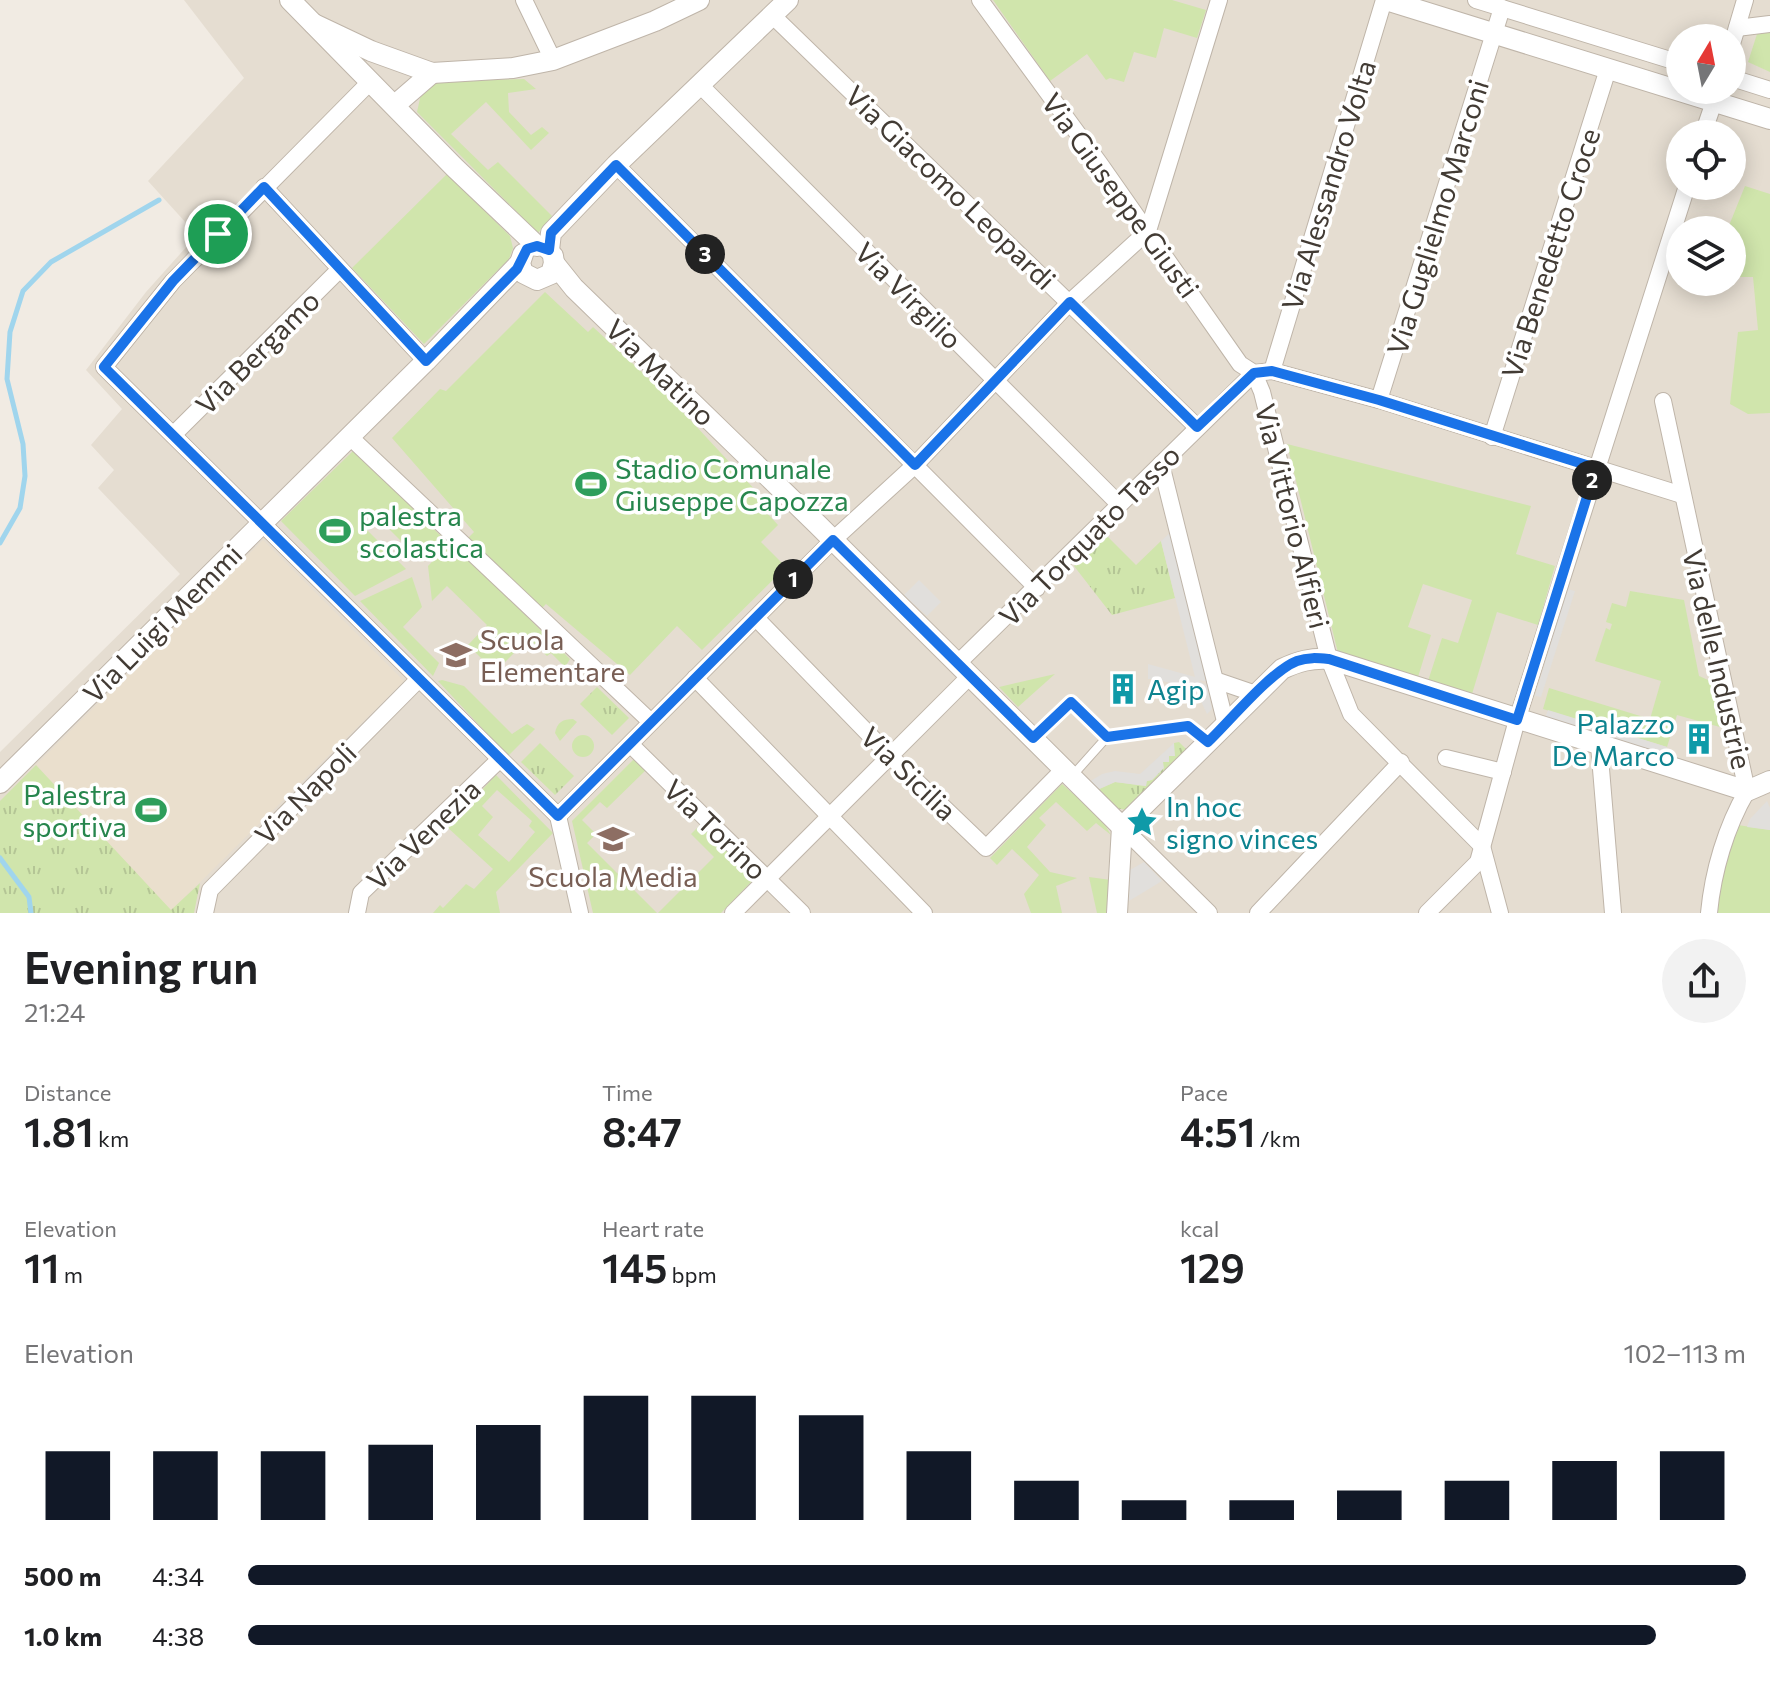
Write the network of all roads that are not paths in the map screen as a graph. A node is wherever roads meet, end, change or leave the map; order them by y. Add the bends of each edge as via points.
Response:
1 (290, 0) edge
2 (524, 0) edge
3 (699, 0) edge
4 (788, 0) edge
5 (980, 0) edge
6 (1219, 0) edge
7 (1385, 0) edge
8 (1476, 0) edge
9 (1745, 0) edge
10 (1502, 8) junction
11 (773, 16) junction
12 (314, 24) junction
13 (1738, 24) edge
14 (1770, 24) edge
15 (1746, 32) edge
16 (1494, 33) junction
17 (1666, 59) edge
18 (553, 60) junction
19 (1608, 69) junction
20 (432, 73) junction
21 (371, 81) junction
22 (1746, 82) edge
23 (1666, 84) edge
24 (700, 85) junction
25 (1770, 90) edge
26 (1735, 104) edge
27 (395, 105) junction
28 (1770, 119) edge
29 (616, 165) junction
30 (264, 187) junction
31 (1682, 200) edge
32 (1148, 231) junction
33 (537, 262) junction
34 (340, 269) junction
35 (1070, 302) junction
36 (426, 361) junction
37 (1272, 371) junction
38 (1254, 373) junction
39 (995, 380) junction
40 (1379, 400) junction
41 (1663, 401) dead end
42 (1197, 427) junction
43 (173, 435) junction
44 (350, 437) junction
45 (1492, 437) junction
46 (1161, 464) junction
47 (915, 465) junction
48 (1596, 468) junction
49 (1682, 495) junction
50 (1119, 504) junction
51 (262, 524) junction
52 (833, 540) junction
53 (1037, 588) junction
54 (756, 618) junction
55 (1329, 659) junction
56 (964, 669) junction
57 (695, 678) junction
58 (418, 680) junction
59 (1215, 680) junction
60 (1256, 694) junction
61 (1517, 720) junction
62 (651, 722) junction
63 (1226, 725) junction
64 (1107, 737) junction
65 (1033, 738) junction
66 (1208, 742) junction
67 (631, 745) junction
68 (1599, 745) junction
69 (890, 756) junction
70 (1446, 758) dead end
71 (499, 760) junction
72 (1401, 762) junction
73 (1503, 772) junction
74 (1068, 773) junction
75 (1770, 781) edge
76 (0, 783) edge
77 (1747, 791) junction
78 (558, 816) junction
79 (829, 817) junction
80 (1122, 827) junction
81 (1482, 846) junction
82 (767, 878) junction
83 (205, 913) edge
84 (357, 913) edge
85 (580, 913) edge
86 (732, 913) edge
87 (802, 913) edge
88 (924, 913) edge
89 (1117, 913) edge
90 (1209, 913) edge
91 (1258, 913) edge
92 (1427, 913) edge
93 (1500, 913) edge
94 (1613, 913) edge
95 (1709, 913) edge

1 - 12 street
2 - 18 street
3 - 18 street
4 - 11 street, Via Luigi Memmi
5 - 32 street, Via Giuseppe Giusti
6 - 32 street
7 - 16 street
7 - 37 street, Via Alessandro Volta
8 - 10 street
9 - 13 street
10 - 16 street, Via Guglielmo Marconi
10 - 17 street
11 - 24 street, Via Luigi Memmi
11 - 35 street, Via Giacomo Leopardi
12 - 20 street
12 - 21 street
14 - 15 street
16 - 19 street
16 - 40 street, Via Guglielmo Marconi
18 - 20 street
19 - 23 street
19 - 45 street, Via Benedetto Croce
20 - 27 street
21 - 27 street
21 - 30 street
22 - 25 street
24 - 29 street, Via Luigi Memmi
24 - 39 street, Via Virgilio
26 - 28 street
27 - 33 street via 513,225
29 - 33 street, Via Luigi Memmi via 551,233
29 - 47 street
30 - 34 street
30 - 43 street via 173,281 104,367
31 - 48 street
32 - 35 street
32 - 38 street, Via Giuseppe Giusti via 1240,364
33 - 36 street, Via Luigi Memmi via 493,292
33 - 52 street, Via Matino via 554,280 574,288
34 - 36 street
34 - 43 street, Via Bergamo
35 - 39 street
35 - 42 street, Via Giacomo Leopardi
36 - 44 street, Via Luigi Memmi
37 - 38 street
37 - 40 street
38 - 42 street, Via Torquato Tasso
38 - 55 street, Via Vittorio Alfieri
39 - 47 street
39 - 50 street, Via Virgilio
40 - 45 street
41 - 49 street, Via delle Industrie
42 - 46 street, Via Torquato Tasso
43 - 51 street
44 - 51 street, Via Luigi Memmi
44 - 62 street
45 - 48 street
46 - 50 street, Via Torquato Tasso
46 - 59 street
47 - 52 street
47 - 53 street
48 - 49 street
48 - 61 street
49 - 77 street, Via delle Industrie
50 - 53 street, Via Torquato Tasso
51 - 58 street
51 - 76 street, Via Luigi Memmi
52 - 54 street
52 - 56 street, Via Matino
53 - 56 street, Via Torquato Tasso
54 - 57 street
54 - 69 street, Via Sicilia
55 - 60 street via 1299,661 1282,669
55 - 61 street
55 - 72 street, Via Vittorio Alfieri via 1351,714
56 - 65 street, Via Matino
56 - 69 street, Via Torquato Tasso
57 - 62 street
57 - 79 street
58 - 71 street
58 - 83 street, Via Napoli via 210,890
59 - 60 street
59 - 63 street
60 - 63 street
61 - 68 street
61 - 73 street
62 - 67 street
63 - 66 street
64 - 65 lane via 1071,702
64 - 66 lane via 1188,726
64 - 74 lane
65 - 74 street, Via Matino
66 - 80 street
67 - 78 street
67 - 82 street, Via Torino
68 - 77 street
68 - 94 street
69 - 74 street, Via Sicilia via 986,848
69 - 79 street, Via Torquato Tasso
70 - 73 street
71 - 78 street
71 - 84 street, Via Venezia via 361,893
72 - 81 street, Via Vittorio Alfieri
72 - 91 street
73 - 81 street
74 - 80 street, Via Matino
75 - 77 street
77 - 95 street, Via delle Industrie via 1724,845
78 - 85 street
79 - 82 street, Via Torquato Tasso
79 - 88 street
80 - 89 street
80 - 90 street
81 - 92 street via 1478,862
81 - 93 street
82 - 86 street, Via Torquato Tasso
82 - 87 street, Via Torino

